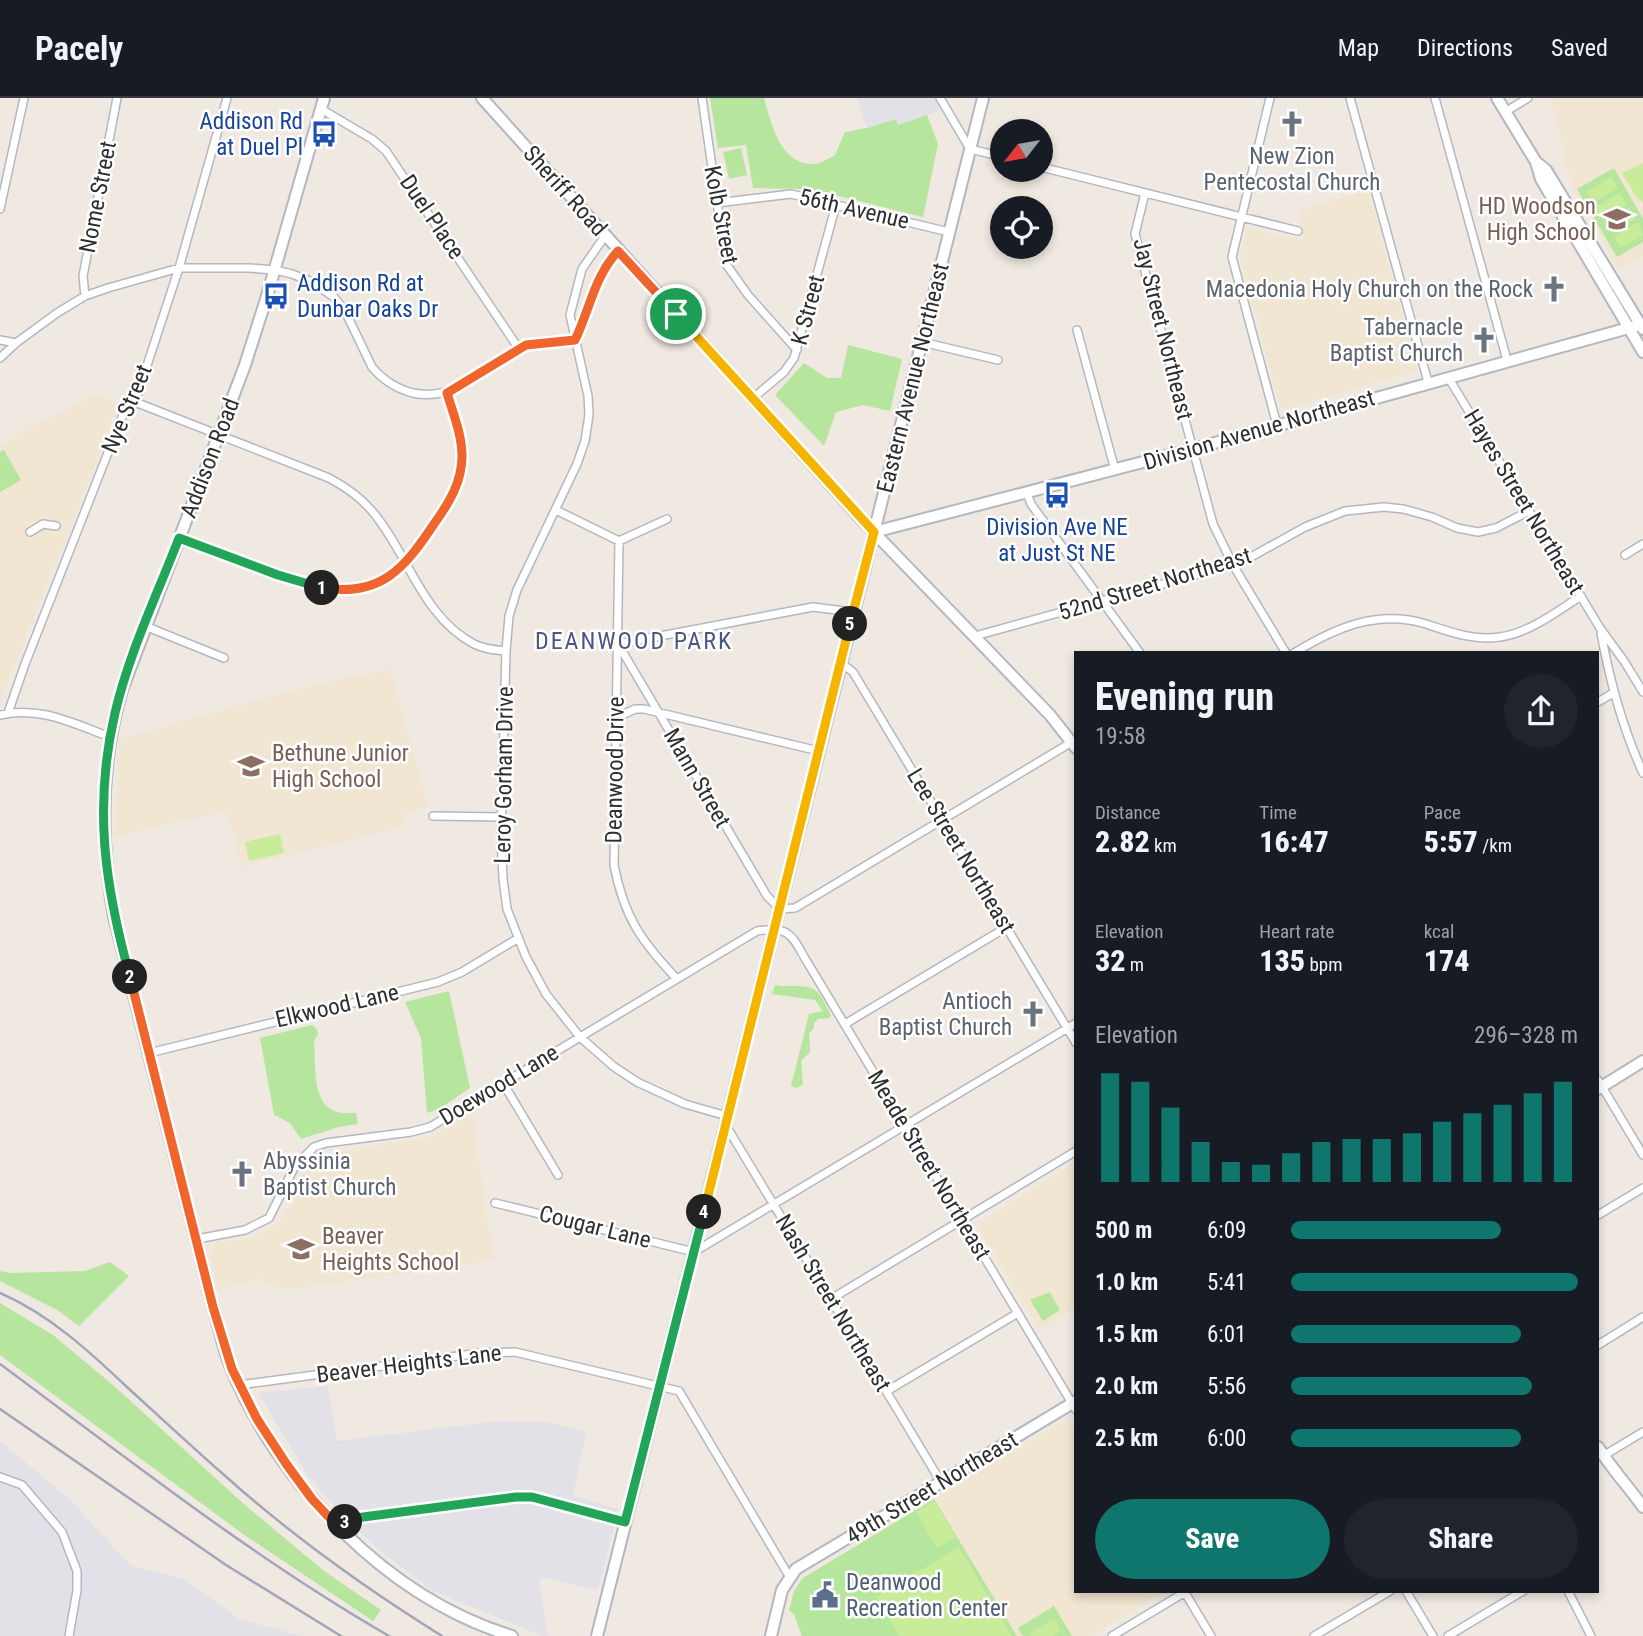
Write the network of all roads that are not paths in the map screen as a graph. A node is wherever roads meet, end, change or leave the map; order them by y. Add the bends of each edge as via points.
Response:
1 (24, 98) edge
2 (117, 98) edge
3 (228, 98) edge
4 (482, 98) edge
5 (702, 98) edge
6 (940, 98) edge
7 (983, 98) edge
8 (1270, 98) edge
9 (1350, 98) edge
10 (1435, 98) edge
11 (1497, 98) edge
12 (1528, 98) edge
13 (322, 104) edge
14 (1506, 112) junction
15 (970, 149) junction
16 (990, 154) edge
17 (1536, 162) junction
18 (1054, 170) edge
19 (1144, 193) junction
20 (1, 195) edge
21 (717, 204) junction
22 (836, 205) junction
23 (0, 209) edge
24 (1240, 217) junction
25 (1298, 231) dead end
26 (949, 232) junction
27 (605, 236) junction
28 (618, 251) junction
29 (179, 268) junction
30 (275, 270) junction
31 (85, 296) junction
32 (1642, 326) edge
33 (1629, 327) junction
34 (1077, 330) dead end
35 (0, 340) edge
36 (575, 340) junction
37 (922, 342) junction
38 (16, 343) junction
39 (519, 349) junction
40 (797, 350) junction
41 (1643, 352) edge
42 (0, 358) edge
43 (998, 360) dead end
44 (1507, 360) junction
45 (1448, 376) junction
46 (1429, 382) junction
47 (447, 393) junction
48 (752, 398) junction
49 (135, 402) junction
50 (1277, 425) junction
51 (219, 436) junction
52 (1193, 449) junction
53 (1115, 470) junction
54 (1027, 493) junction
55 (556, 510) junction
56 (1529, 511) junction
57 (667, 519) dead end
58 (56, 526) dead end
59 (30, 532) dead end
60 (874, 532) junction
61 (179, 538) junction
62 (619, 541) junction
63 (1643, 544) edge
64 (1625, 555) dead end
65 (406, 564) junction
66 (1233, 565) junction
67 (1581, 596) junction
68 (1102, 601) junction
69 (852, 612) junction
70 (145, 626) junction
71 (1600, 628) junction
72 (975, 636) junction
73 (618, 644) junction
74 (506, 651) junction
75 (1139, 651) edge
76 (1285, 651) edge
77 (1298, 651) edge
78 (224, 658) dead end
79 (841, 663) junction
80 (1643, 692) edge
81 (1613, 693) junction
82 (1599, 701) edge
83 (4, 714) edge
84 (660, 714) junction
85 (616, 718) junction
86 (110, 737) junction
87 (1074, 745) edge
88 (819, 751) junction
89 (1643, 772) edge
90 (433, 816) dead end
91 (502, 817) junction
92 (942, 820) junction
93 (780, 909) junction
94 (1007, 927) junction
95 (775, 928) junction
96 (517, 939) junction
97 (677, 979) junction
98 (845, 1024) junction
99 (1074, 1024) edge
100 (1068, 1028) junction
101 (580, 1037) junction
102 (1074, 1039) edge
103 (149, 1053) junction
104 (1643, 1061) edge
105 (503, 1083) junction
106 (1599, 1085) edge
107 (726, 1120) junction
108 (905, 1125) junction
109 (1074, 1152) edge
110 (1643, 1155) edge
111 (558, 1175) dead end
112 (1643, 1188) edge
113 (495, 1203) dead end
114 (774, 1204) junction
115 (1599, 1214) edge
116 (962, 1220) junction
117 (197, 1239) junction
118 (694, 1252) junction
119 (831, 1299) junction
120 (1018, 1313) junction
121 (1643, 1317) edge
122 (1599, 1344) edge
123 (239, 1385) junction
124 (660, 1386) junction
125 (887, 1391) junction
126 (1074, 1403) edge
127 (1074, 1406) edge
128 (1643, 1432) edge
129 (1603, 1452) edge
130 (0, 1477) edge
131 (941, 1482) junction
132 (1643, 1507) edge
133 (625, 1522) junction
134 (339, 1528) junction
135 (789, 1576) junction
136 (1183, 1593) edge
137 (1187, 1593) edge
138 (1387, 1593) edge
139 (1407, 1593) edge
140 (1520, 1593) edge
141 (1569, 1593) edge
142 (69, 1636) edge
143 (512, 1636) edge
144 (597, 1636) edge
145 (771, 1636) edge
146 (1112, 1636) edge
147 (1212, 1636) edge
148 (1314, 1636) edge
149 (1433, 1636) edge
150 (1448, 1636) edge
151 (1591, 1636) edge

1 - 20 street
2 - 31 street, Nome Street via 83,276
3 - 29 street, Nye Street
4 - 27 main road, Sheriff Road
5 - 21 street, Kolb Street
6 - 15 street
7 - 15 main road, Eastern Avenue Northeast
8 - 24 street
9 - 46 street
10 - 44 street
11 - 14 main road
12 - 14 street
13 - 30 main road, Addison Road
13 - 39 street, Duel Place via 386,151
14 - 17 main road
15 - 16 street
15 - 26 main road, Eastern Avenue Northeast
17 - 32 main road via 1546,170
17 - 33 main road via 1541,179
18 - 19 street
19 - 24 street
19 - 52 street, Jay Street Northeast via 1135,234
20 - 23 street
21 - 22 street, 56th Avenue via 786,194
21 - 40 street, Kolb Street via 727,266
22 - 26 street, 56th Avenue
22 - 40 street, K Street
24 - 25 street
24 - 50 street via 1233,265
26 - 37 main road, Eastern Avenue Northeast
27 - 28 main road, Sheriff Road
27 - 36 street, Leroy Gorham Drive via 586,261 576,286 570,315
28 - 36 street via 598,278
28 - 48 main road, Sheriff Road
29 - 30 street
29 - 31 street
29 - 49 street, Nye Street
30 - 47 street via 307,279 334,297 372,367 386,380 418,394
30 - 51 main road, Addison Road
31 - 38 street
32 - 33 main road, Division Avenue Northeast
33 - 41 main road
33 - 44 main road, Division Avenue Northeast
34 - 53 street
35 - 38 street
36 - 39 street via 532,343
36 - 55 street, Leroy Gorham Drive via 588,396 589,423
37 - 43 street
37 - 60 main road, Eastern Avenue Northeast
38 - 42 street
39 - 47 street
40 - 48 street, K Street via 789,367
44 - 45 main road, Division Avenue Northeast
45 - 46 main road, Division Avenue Northeast
45 - 56 street, Hayes Street Northeast
46 - 50 main road, Division Avenue Northeast
47 - 65 street via 462,455 457,484
48 - 60 main road, Sheriff Road
49 - 51 street
49 - 83 street, Nye Street via 122,417
50 - 52 main road, Division Avenue Northeast
51 - 61 main road, Addison Road
51 - 65 street via 345,487 374,513
52 - 53 main road, Division Avenue Northeast
52 - 66 street, Jay Street Northeast via 1213,524
53 - 54 main road, Division Avenue Northeast
54 - 60 main road, Division Avenue Northeast
54 - 68 street via 1031,505
55 - 62 street
55 - 74 street, Leroy Gorham Drive via 511,608
56 - 66 street, 52nd Street Northeast via 1478,532 1403,509 1345,511
56 - 67 street, Hayes Street Northeast
57 - 62 street
58 - 59 street via 43,524
60 - 69 main road, Eastern Avenue Northeast
60 - 72 main road, Sheriff Road
61 - 65 street via 326,588 367,586
61 - 70 main road, Addison Road
62 - 73 street, Deanwood Drive
63 - 64 street
65 - 74 street via 435,611 451,627 474,644
66 - 68 street, 52nd Street Northeast
66 - 76 street, Jay Street Northeast
67 - 71 street, Hayes Street Northeast
67 - 77 street via 1532,626 1503,637 1468,637 1414,621 1380,619 1340,628
68 - 72 street, 52nd Street Northeast
68 - 75 street
69 - 73 street via 813,607
69 - 79 main road, Eastern Avenue Northeast
70 - 78 street
70 - 86 main road, Addison Road
71 - 80 street, Hayes Street Northeast
71 - 81 street, Hayes Street Northeast
72 - 87 main road, Sheriff Road via 1041,707 1062,737
73 - 84 street, Mann Street
73 - 85 street, Deanwood Drive
74 - 91 street, Leroy Gorham Drive
79 - 88 main road, Eastern Avenue Northeast
79 - 92 street, Lee Street Northeast via 853,672
81 - 82 street
81 - 89 street, Hayes Street Northeast
83 - 86 street via 42,713
84 - 85 street via 635,709
84 - 88 street
84 - 93 street, Mann Street via 766,896
85 - 97 street, Deanwood Drive via 613,840 618,886 634,926
86 - 103 main road, Addison Road via 104,857 114,917
87 - 92 street
88 - 93 main road, Eastern Avenue Northeast
90 - 91 street
91 - 96 street, Leroy Gorham Drive via 503,879
92 - 93 street via 796,908
92 - 94 street, Lee Street Northeast
93 - 95 main road, Eastern Avenue Northeast
94 - 98 street
94 - 100 street, Lee Street Northeast
95 - 97 street, Doewood Lane via 757,931
95 - 98 street, Meade Street Northeast via 789,933
95 - 107 main road, Eastern Avenue Northeast
96 - 101 street, Leroy Gorham Drive via 546,995
96 - 103 street, Elkwood Lane via 438,982
97 - 101 street, Doewood Lane
98 - 108 street, Meade Street Northeast
99 - 100 street
100 - 102 street, Lee Street Northeast
100 - 108 street
101 - 105 street, Doewood Lane
101 - 107 street, Leroy Gorham Drive via 637,1082
103 - 117 main road, Addison Road
104 - 106 main road
105 - 111 street
105 - 117 street, Doewood Lane via 429,1127 314,1147 295,1166 269,1218 245,1230
106 - 110 street
107 - 114 street, Nash Street Northeast
107 - 118 main road, Eastern Avenue Northeast
108 - 114 street
108 - 116 street, Meade Street Northeast
109 - 116 street
112 - 115 street
113 - 118 street, Cougar Lane
114 - 118 street
114 - 119 street, Nash Street Northeast
116 - 119 street
116 - 120 street, Meade Street Northeast
117 - 123 main road, Addison Road via 225,1351
118 - 124 main road, Eastern Avenue Northeast
119 - 125 street, Nash Street Northeast
120 - 125 street
120 - 126 street, Meade Street Northeast
121 - 122 street
123 - 124 street, Beaver Heights Lane via 515,1352
123 - 134 main road, Addison Road via 287,1465
124 - 133 main road, Eastern Avenue Northeast
124 - 135 street via 679,1391
125 - 131 street, Nash Street Northeast
127 - 131 main road, 49th Street Northeast
128 - 129 street
129 - 132 main road
130 - 142 street via 22,1485 62,1532 77,1571
131 - 135 main road, 49th Street Northeast
133 - 134 street via 532,1497 516,1497 348,1519
133 - 144 main road, Eastern Avenue Northeast
134 - 143 main road, Addison Road via 416,1590
135 - 145 main road
136 - 146 street
137 - 147 street
138 - 148 street
139 - 149 street
140 - 150 street
141 - 151 street

